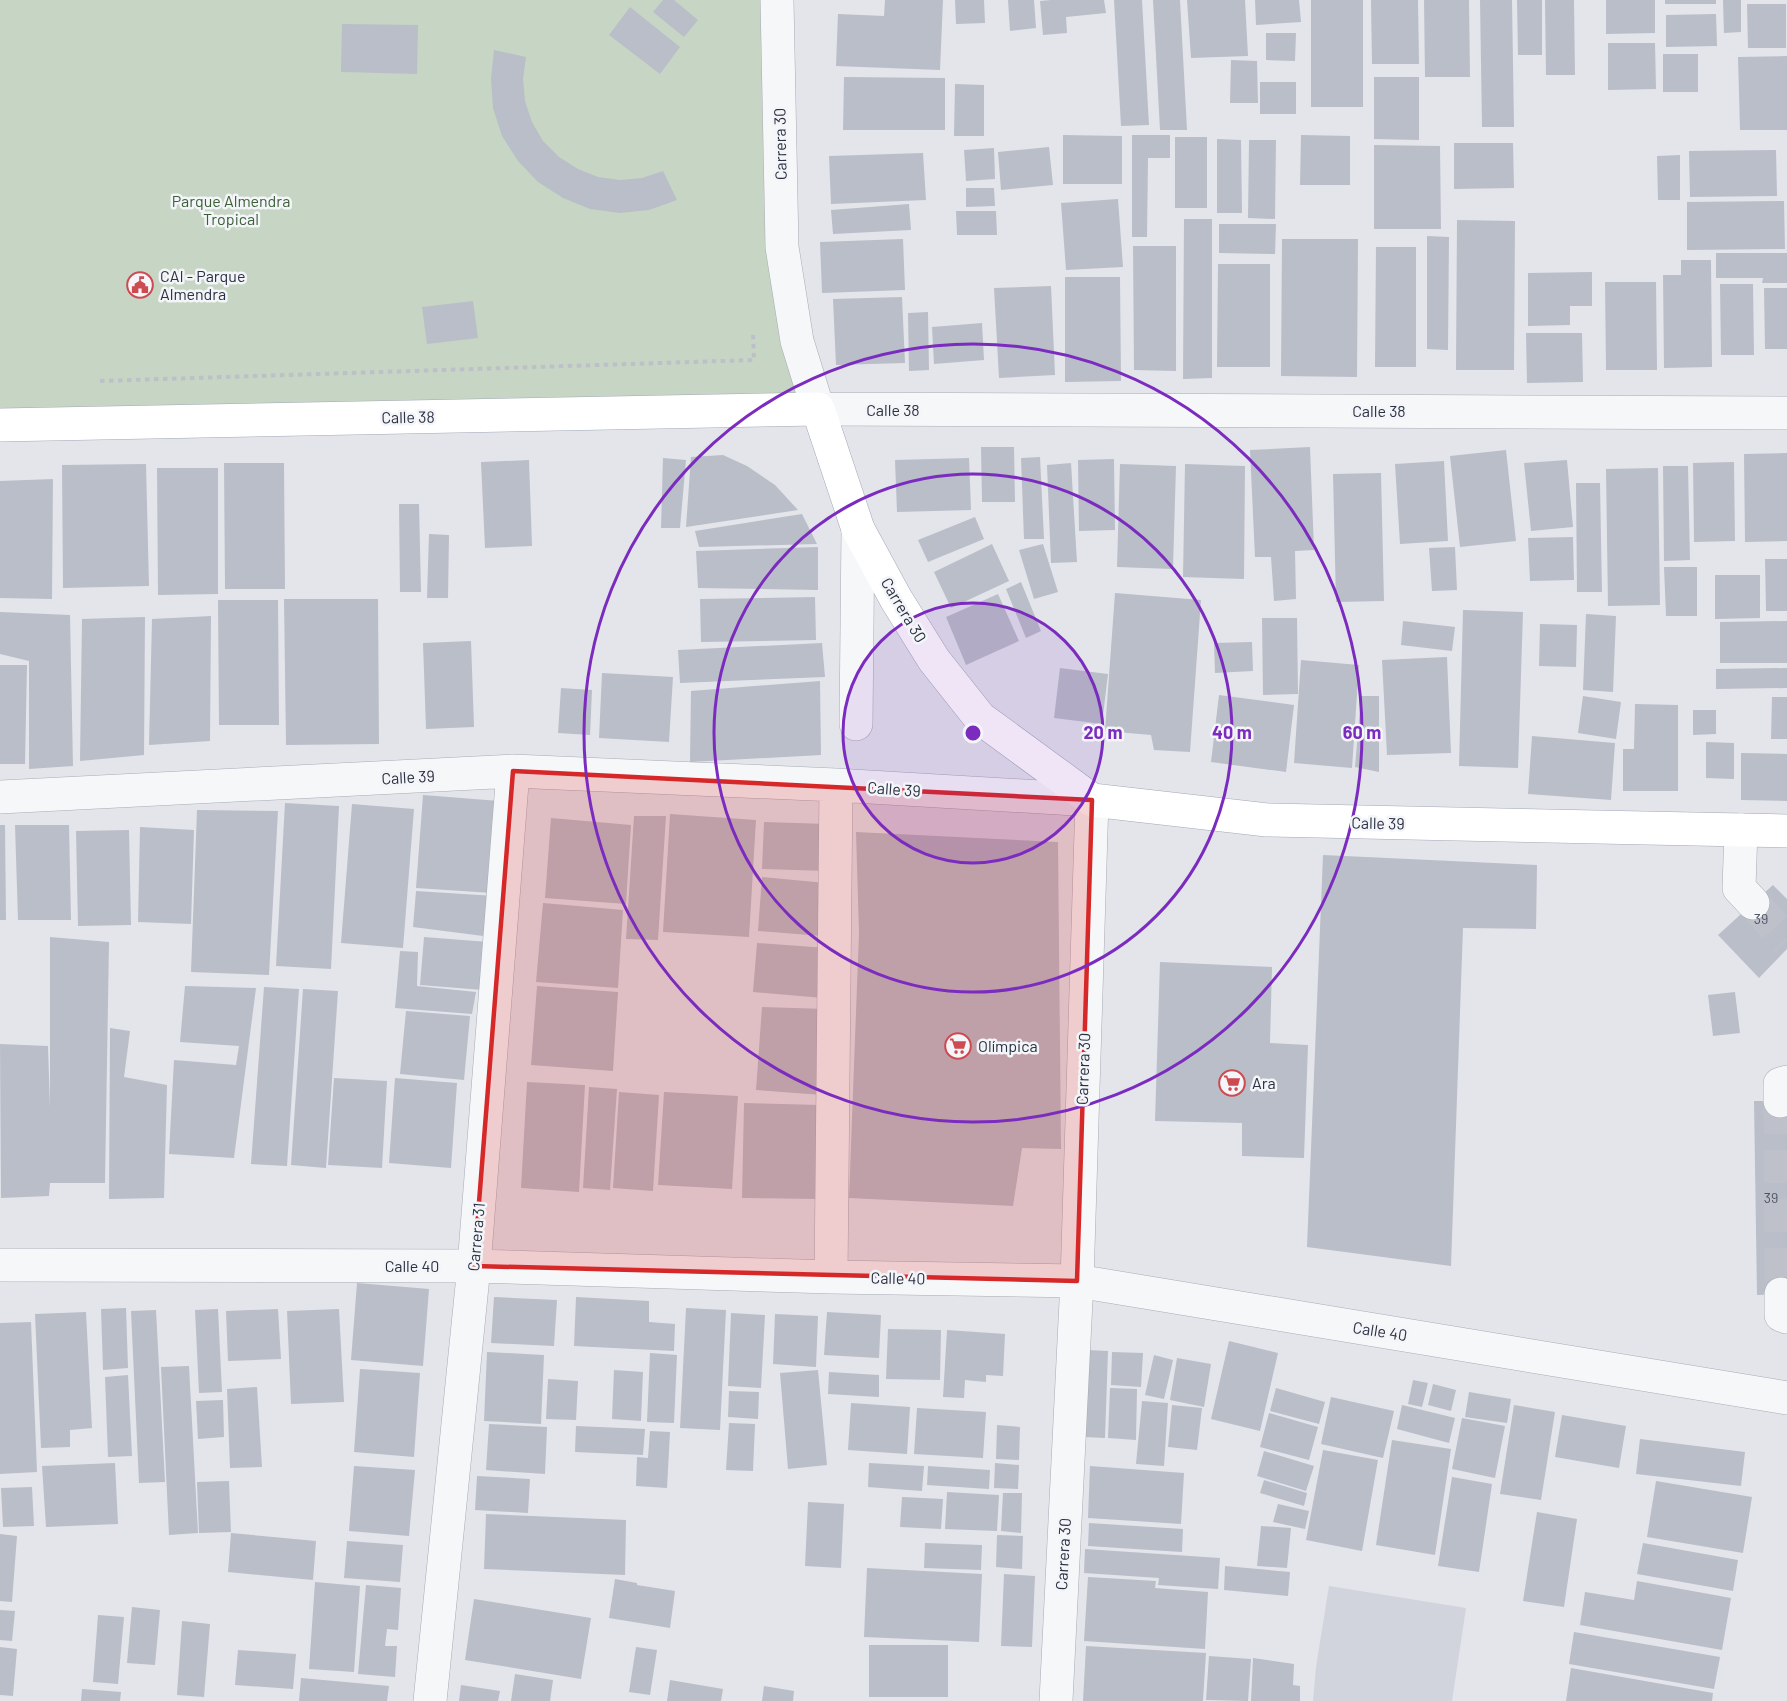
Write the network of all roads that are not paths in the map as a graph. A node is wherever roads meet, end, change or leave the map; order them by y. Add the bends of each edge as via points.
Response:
1 (777, 0) edge
2 (818, 409) junction
3 (1787, 413) edge
4 (0, 425) edge
5 (858, 529) junction
6 (856, 724) dead end
7 (513, 771) junction
8 (836, 785) junction
9 (0, 797) edge
10 (1092, 801) junction
11 (1741, 830) junction
12 (1787, 831) edge
13 (1753, 903) tunnel mouth
14 (0, 1264) edge
15 (474, 1266) junction
16 (831, 1277) junction
17 (1077, 1281) junction
18 (1787, 1398) edge
19 (430, 1701) edge
20 (1056, 1701) edge

1 - 2 street, Carrera 30 via 782,246 797,341
2 - 3 street, Calle 38
2 - 4 main road, Calle 38
2 - 5 main road, Carrera 30
5 - 6 street, Carrera 30
5 - 10 main road, Carrera 30 via 934,660 980,718
7 - 8 street, Calle 39
7 - 9 street, Calle 39
7 - 15 street, Carrera 31
8 - 10 street, Calle 39
8 - 16 street
10 - 11 main road, Calle 39 via 1267,820
10 - 17 street, Carrera 30
11 - 12 main road, Calle 39
11 - 13 street via 1739,888
14 - 15 street, Calle 40
15 - 16 street, Calle 40
15 - 19 street, Carrera 31
16 - 17 street, Calle 40
17 - 18 street, Calle 40
17 - 20 street, Carrera 30

